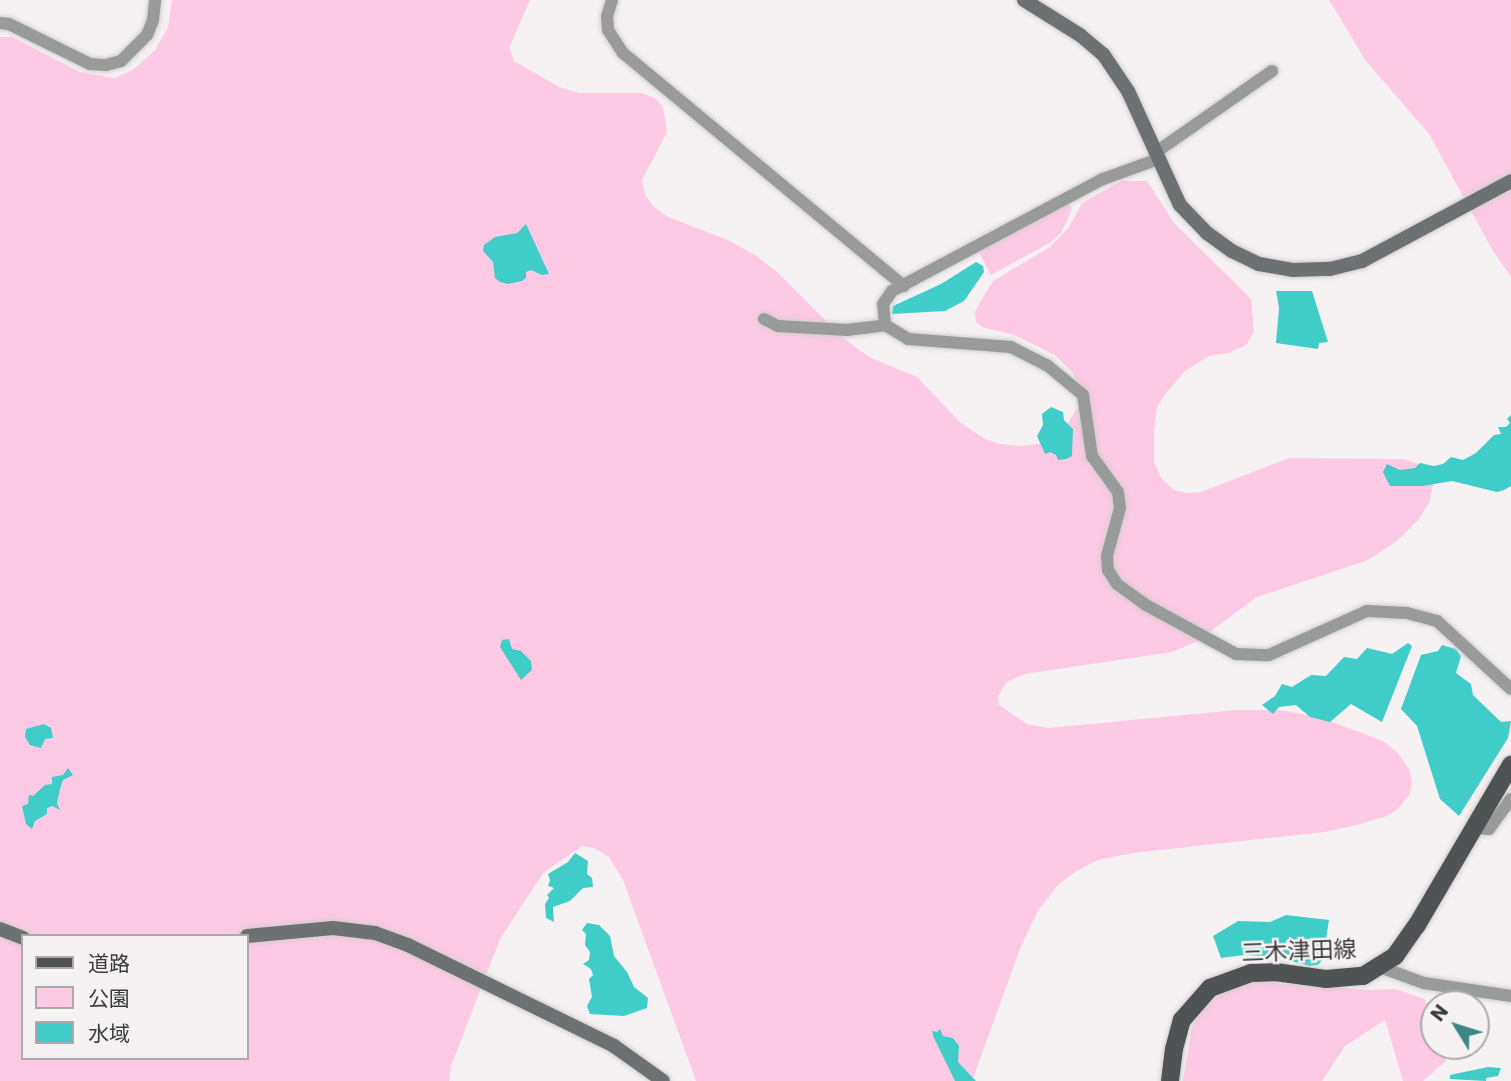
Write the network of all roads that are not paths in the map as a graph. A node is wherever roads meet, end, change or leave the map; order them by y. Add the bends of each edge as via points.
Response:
1 (155, 0) edge
2 (612, 0) edge
3 (1024, 0) edge
4 (0, 23) edge
5 (1272, 71) dead end
6 (1157, 156) junction
7 (1511, 181) edge
8 (904, 286) junction
9 (764, 319) dead end
10 (885, 325) junction
11 (1511, 689) edge
12 (1511, 765) edge
13 (1511, 799) edge
14 (1473, 828) junction
15 (0, 929) edge
16 (248, 936) edge
17 (21, 937) edge
18 (1380, 967) junction
19 (1511, 996) edge
20 (663, 1081) edge
21 (1170, 1081) edge

1 - 4 street via 147,35 121,61 106,65 90,64
2 - 8 street via 608,30 623,53
3 - 6 street via 1103,54 1128,91
5 - 6 street
6 - 7 street via 1180,205 1207,233 1259,264 1293,270 1331,269 1362,261
6 - 8 street via 1103,179
8 - 10 street via 892,291 883,304
9 - 10 street via 778,326 847,330
10 - 11 street via 908,339 1011,346 1077,388 1086,408 1091,456 1118,492 1120,508 1109,543 1108,570 1117,584 1146,605 1236,654 1252,656 1269,654 1367,611 1425,616 1461,640
12 - 14 main road, 三木津田線
13 - 14 street via 1489,829
14 - 18 main road, 三木津田線 via 1417,925 1395,956
15 - 17 street
16 - 20 street via 333,928 375,933 614,1046
18 - 19 street via 1424,984
18 - 21 main road, 三木津田線 via 1344,979 1251,973 1210,988 1182,1020

